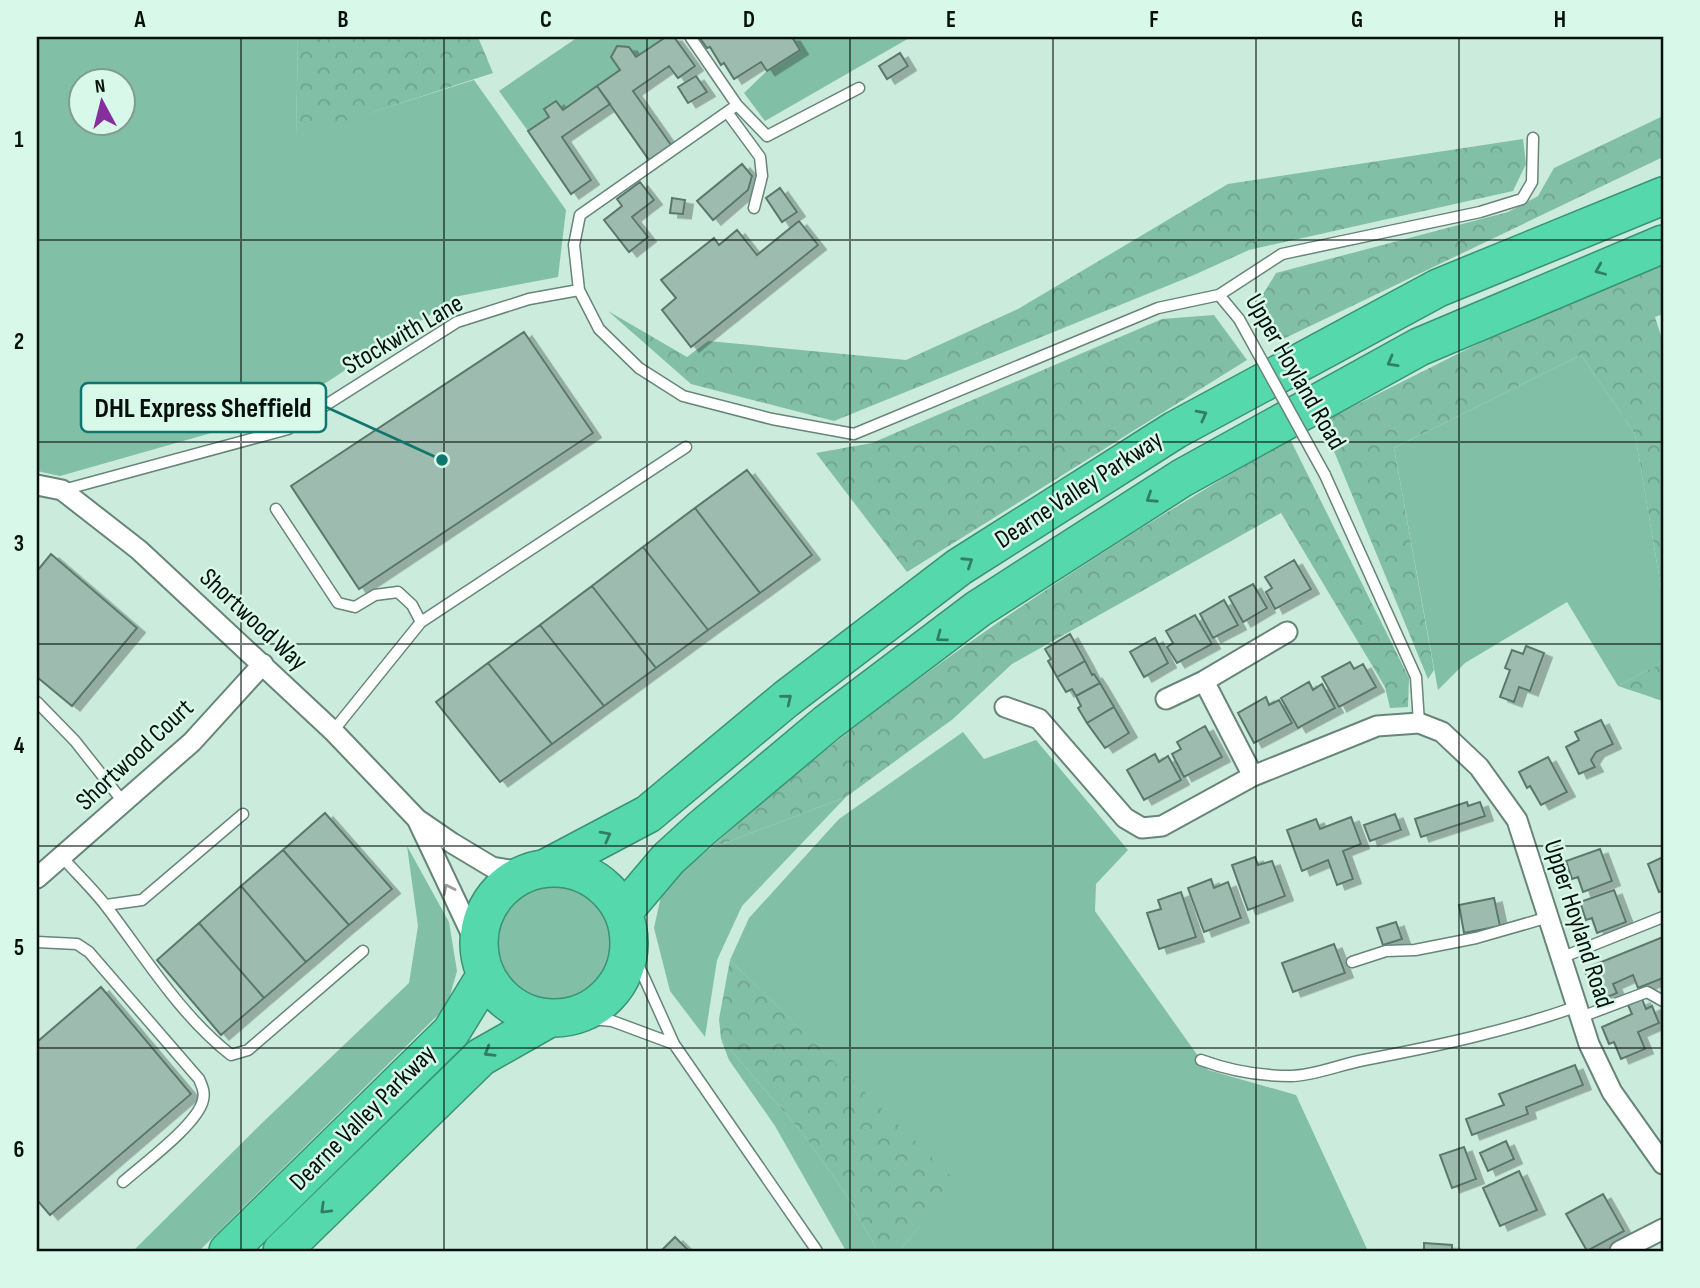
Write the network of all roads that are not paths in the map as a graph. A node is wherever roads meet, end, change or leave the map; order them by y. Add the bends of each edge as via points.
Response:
1 (691, 37) edge
2 (859, 88) dead end
3 (737, 105) junction
4 (727, 112) junction
5 (1532, 138) dead end
6 (1663, 187) edge
7 (1663, 196) edge
8 (754, 208) dead end
9 (1611, 216) junction
10 (1663, 244) edge
11 (579, 290) junction
12 (1219, 295) junction
13 (687, 447) dead end
14 (37, 485) edge
15 (62, 490) junction
16 (276, 509) dead end
17 (421, 622) junction
18 (1287, 632) dead end
19 (263, 664) junction
20 (1204, 681) junction
21 (1166, 699) dead end
22 (37, 702) edge
23 (1005, 707) dead end
24 (1419, 723) junction
25 (334, 731) junction
26 (1253, 776) junction
27 (124, 804) junction
28 (243, 814) dead end
29 (417, 818) junction
30 (62, 858) junction
31 (536, 871) junction
32 (37, 878) edge
33 (106, 905) junction
34 (624, 911) junction
35 (1549, 916) junction
36 (1663, 917) edge
37 (37, 942) edge
38 (630, 950) junction
39 (363, 951) dead end
40 (1563, 957) junction
41 (482, 962) junction
42 (1352, 962) dead end
43 (1663, 1002) edge
44 (1579, 1011) junction
45 (560, 1018) junction
46 (674, 1044) junction
47 (1201, 1060) dead end
48 (1663, 1164) edge
49 (122, 1182) dead end
50 (1663, 1229) edge
51 (228, 1251) edge
52 (282, 1251) edge
53 (817, 1251) edge
54 (1620, 1251) edge

1 - 3 lane
2 - 3 lane via 767,136
3 - 4 lane
4 - 8 lane via 760,157 762,176
4 - 11 lane via 580,215 574,245
5 - 12 lane via 1532,182 1522,199 1282,254
6 - 9 street
7 - 9 highway, Dearne Valley Parkway
31 -> 9 highway, Dearne Valley Parkway via 648,814 786,699 959,567 1175,430 1438,288
10 -> 34 highway, Dearne Valley Parkway via 1419,347 1182,478 978,609 827,723 668,859
11 - 12 lane, Upper Hoyland Road via 599,330 639,368 683,396 854,434 1158,308
11 - 15 lane, Stockwith Lane via 529,299 457,322 289,429
12 - 24 lane, Upper Hoyland Road, bridge via 1238,319 1325,475 1416,677
13 - 17 lane
14 - 15 street, Shortwood Way
15 - 19 street, Shortwood Way via 139,550
16 - 17 lane via 338,603 355,607 375,595 398,592
17 - 25 lane
18 - 20 street
19 - 25 street, Shortwood Way
19 - 27 street, Shortwood Court via 192,742
20 - 21 street
20 - 26 street
22 - 27 lane via 75,741
23 - 26 street via 1039,719 1125,818 1142,828 1162,826
24 - 26 street via 1377,726
24 - 35 street, Upper Hoyland Road via 1442,732 1479,767 1517,820
25 - 29 street, Shortwood Way
27 - 30 street, Shortwood Court
28 - 33 lane via 142,900
29 - 31 street, Shortwood Way via 492,867
41 -> 29 street, Shortwood Way
30 - 32 street, Shortwood Court
30 - 33 lane
31 - 34 highway via 568,869 588,876 606,888
31 - 41 highway via 506,885 490,904 481,925
33 - 39 lane via 207,1036 231,1055 248,1050
34 - 38 highway
35 - 40 street, Upper Hoyland Road
35 - 42 lane via 1476,938 1386,951
36 - 40 lane
37 - 49 lane via 77,944 89,952 200,1079 204,1090 204,1101 191,1123
38 - 45 highway via 624,973 611,993 594,1008
38 - 46 lane
40 - 44 street, Upper Hoyland Road
41 - 45 highway via 496,992 511,1005 529,1014
41 - 51 highway, Dearne Valley Parkway via 450,1032
43 - 44 lane via 1647,992
44 - 47 lane via 1432,1048 1293,1076 1222,1068
44 - 48 street, Upper Hoyland Road via 1612,1091
45 - 46 lane via 612,1021
45 -> 52 highway, Dearne Valley Parkway via 481,1057
46 - 53 lane
50 - 54 street

